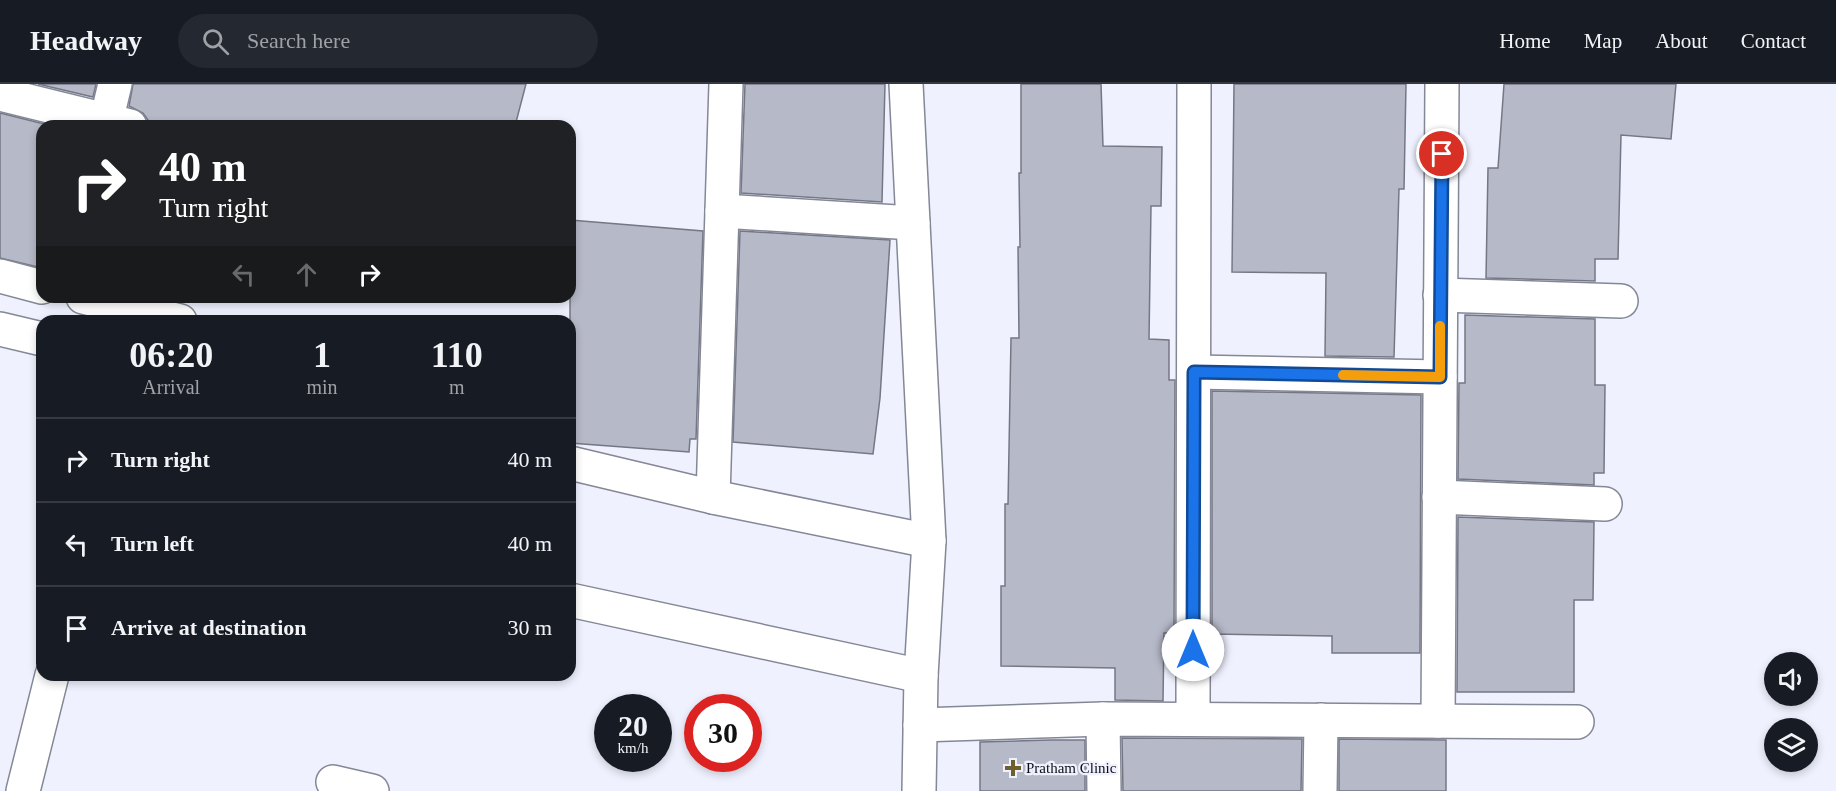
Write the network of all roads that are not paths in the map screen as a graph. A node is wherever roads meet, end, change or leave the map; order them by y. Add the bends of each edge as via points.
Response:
1 (115, 84) edge
2 (726, 84) edge
3 (906, 84) edge
4 (1194, 84) edge
5 (1442, 84) edge
6 (0, 94) edge
7 (99, 120) edge
8 (114, 120) edge
9 (722, 211) junction
10 (913, 223) junction
11 (0, 276) edge
12 (36, 285) edge
13 (1440, 295) junction
14 (1621, 301) dead end
15 (107, 303) edge
16 (156, 315) edge
17 (0, 328) edge
18 (36, 337) edge
19 (1194, 372) junction
20 (1440, 377) junction
21 (576, 464) edge
22 (713, 496) junction
23 (1439, 497) junction
24 (1605, 504) dead end
25 (929, 541) junction
26 (576, 601) edge
27 (921, 676) junction
28 (50, 681) edge
29 (1103, 719) junction
30 (1193, 719) junction
31 (1321, 720) junction
32 (1438, 721) junction
33 (1577, 722) dead end
34 (920, 725) junction
35 (333, 782) dead end
36 (23, 791) edge
37 (372, 791) edge
38 (919, 791) edge
39 (1104, 791) edge
40 (1320, 791) edge

1 - 8 street
2 - 9 street
3 - 10 street
4 - 19 street
5 - 13 street
6 - 7 street
9 - 10 street
9 - 22 street
10 - 25 street
11 - 12 street
13 - 14 street
13 - 20 street
15 - 16 street
17 - 18 street
19 - 20 street
19 - 30 street
20 - 23 street
21 - 22 street
22 - 25 street
23 - 24 street
23 - 32 street
25 - 27 street
26 - 27 street
27 - 34 street
28 - 36 street
29 - 30 street
29 - 34 street
29 - 39 street
30 - 31 street
31 - 32 street
31 - 40 street
32 - 33 street
34 - 38 street
35 - 37 street

